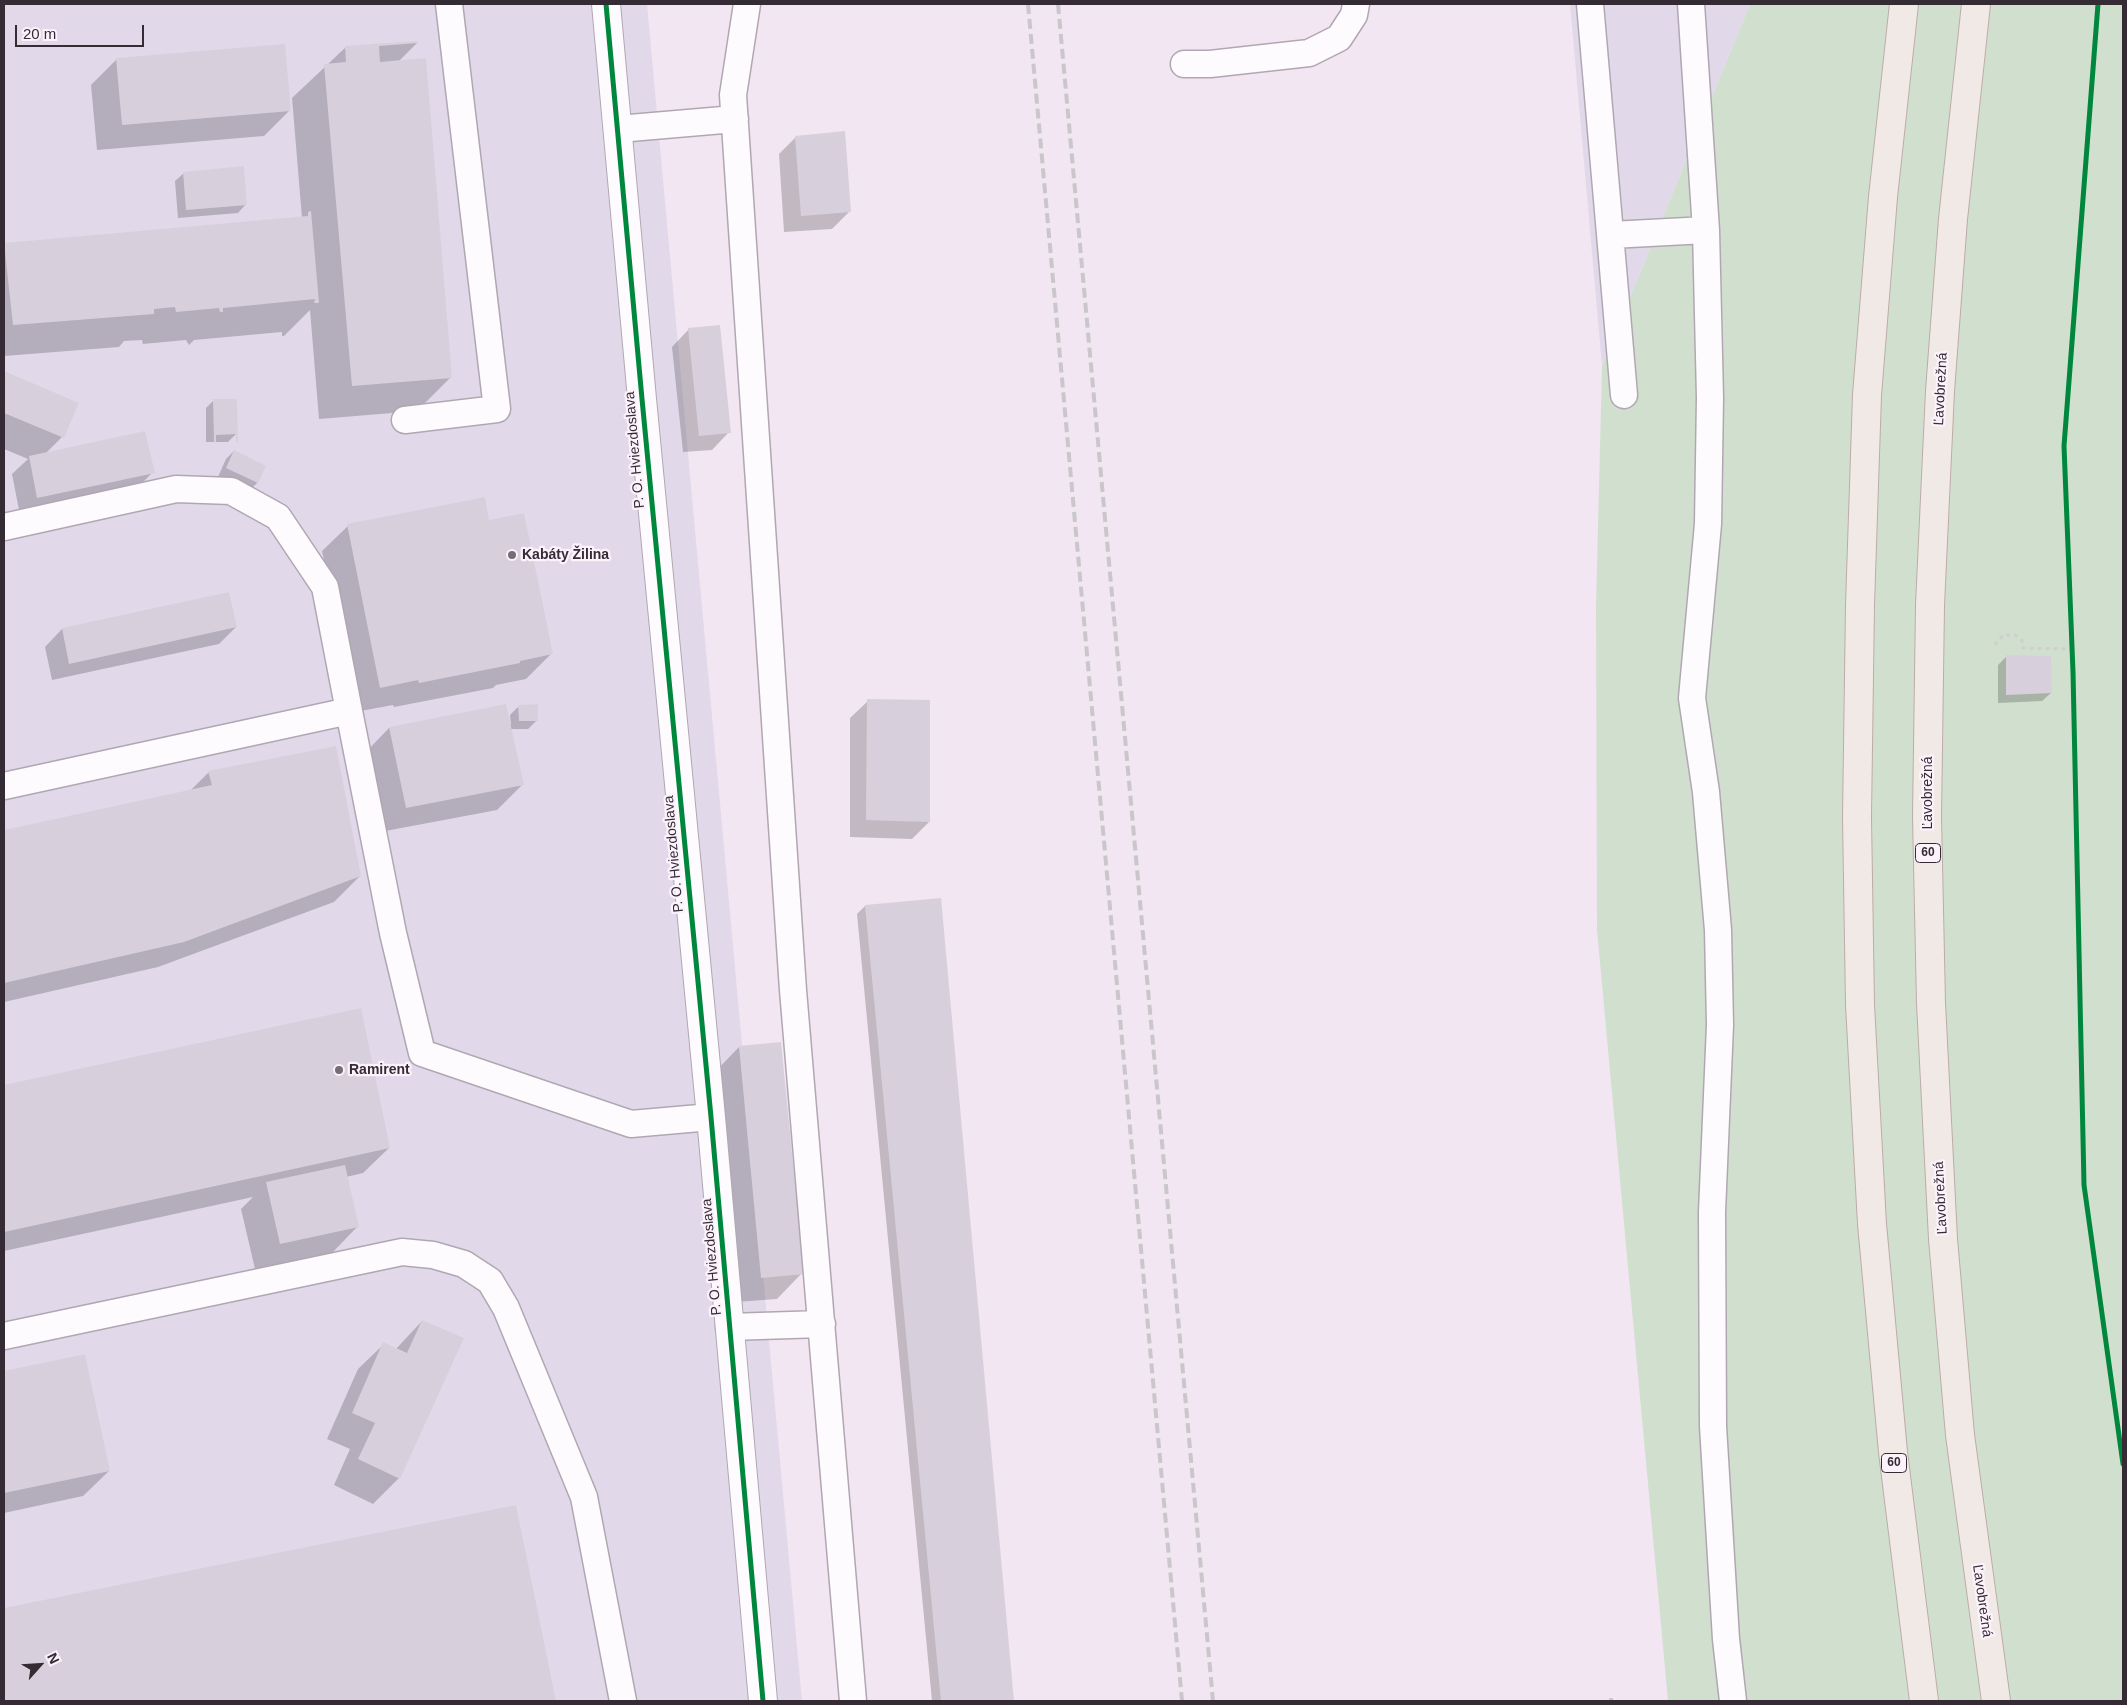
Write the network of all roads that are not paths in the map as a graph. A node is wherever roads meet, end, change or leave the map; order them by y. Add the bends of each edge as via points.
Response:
1 (449, 4) edge
2 (606, 4) edge
3 (747, 4) edge
4 (1356, 4) edge
5 (1590, 4) edge
6 (1691, 4) edge
7 (1904, 4) edge
8 (1976, 4) edge
9 (1184, 64) dead end
10 (735, 118) junction
11 (618, 129) junction
12 (1706, 230) junction
13 (1611, 236) junction
14 (1624, 395) dead end
15 (405, 420) dead end
16 (4, 527) edge
17 (349, 711) junction
18 (4, 786) edge
19 (711, 1117) junction
20 (822, 1324) junction
21 (729, 1327) junction
22 (4, 1336) edge
23 (623, 1701) edge
24 (763, 1701) edge
25 (854, 1701) edge
26 (1733, 1701) edge
27 (1924, 1701) edge
28 (1996, 1701) edge

1 - 15 lane via 497,409
2 - 11 street, P. O. Hviezdoslava
3 - 10 lane via 733,95
4 - 9 lane via 1354,15 1339,38 1309,53
5 - 13 lane
6 - 12 lane
7 - 27 main road, 60 via 1883,197 1867,395 1857,818 1860,1005 1872,1224 1893,1452
8 - 28 main road, Ľavobrežná / 60 via 1953,219 1940,391 1930,605 1927,817 1931,1003 1943,1239 1960,1435
10 - 11 lane
10 - 20 lane via 793,980
11 - 19 street, P. O. Hviezdoslava
12 - 13 lane
12 - 26 lane via 1710,398 1708,524 1692,698 1706,792 1718,930 1720,1025 1712,1212 1713,1426
13 - 14 lane
16 - 17 lane via 176,489 231,491 278,517 324,587
17 - 18 lane
17 - 19 lane via 393,933 422,1053 631,1124
19 - 21 street, P. O. Hviezdoslava
20 - 21 lane
20 - 25 lane
21 - 24 street, P. O. Hviezdoslava
22 - 23 lane via 402,1252 433,1255 464,1264 490,1281 506,1308 584,1496

